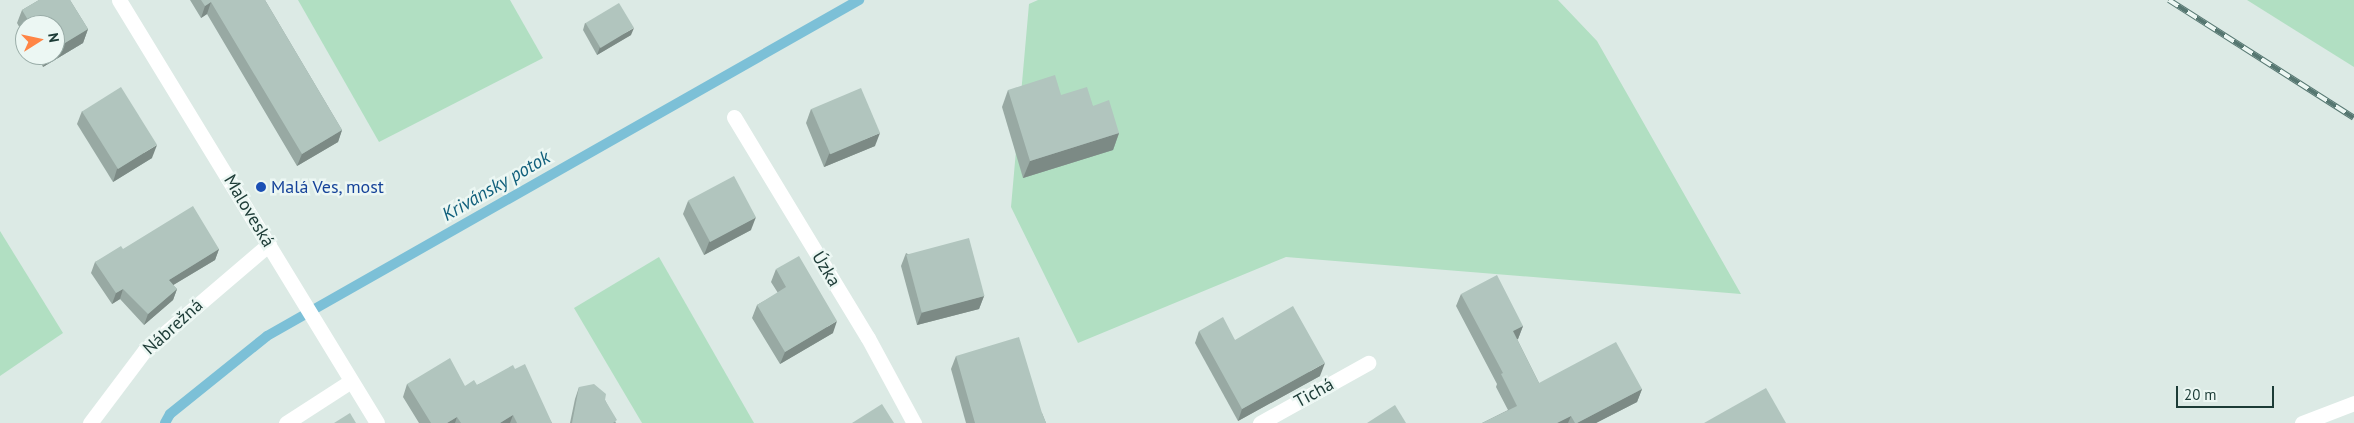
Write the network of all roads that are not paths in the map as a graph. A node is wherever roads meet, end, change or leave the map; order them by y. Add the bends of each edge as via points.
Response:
1 (119, 0) edge
2 (734, 117) dead end
3 (269, 244) junction
4 (1368, 363) dead end
5 (351, 381) junction
6 (2354, 403) edge
7 (90, 423) edge
8 (286, 423) edge
9 (377, 423) edge
10 (914, 423) edge
11 (1260, 423) edge
12 (2302, 423) edge

1 - 3 street, Maloveská
2 - 10 street, Úzka via 868,338
3 - 5 street, Maloveská
3 - 7 street, Nábrežná via 145,350
4 - 11 street, Tichá
5 - 8 street
5 - 9 street, Maloveská
6 - 12 street

